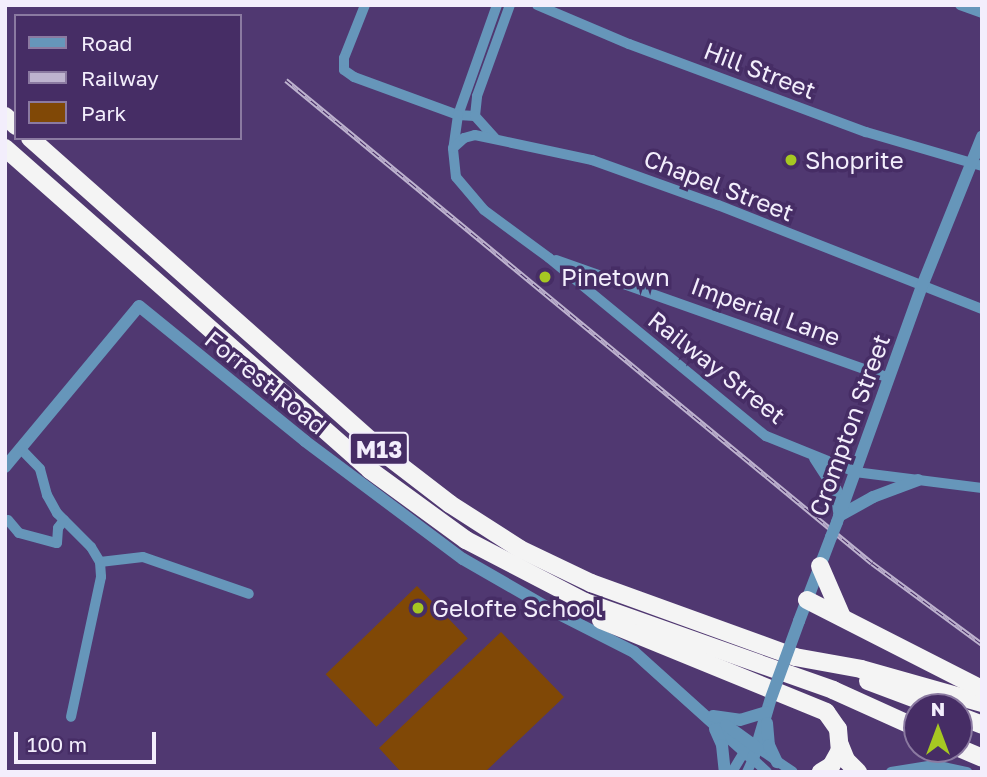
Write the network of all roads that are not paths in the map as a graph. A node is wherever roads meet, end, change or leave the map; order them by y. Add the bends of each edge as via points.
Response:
1 (365, 5) edge
2 (497, 5) edge
3 (510, 5) edge
4 (537, 5) edge
5 (960, 5) edge
6 (982, 13) edge
7 (458, 115) junction
8 (475, 116) junction
9 (982, 137) edge
10 (495, 139) junction
11 (32, 140) edge
12 (5, 148) edge
13 (453, 149) junction
14 (977, 164) edge
15 (549, 258) junction
16 (922, 286) junction
17 (982, 309) edge
18 (122, 324) junction
19 (161, 324) junction
20 (889, 378) junction
21 (20, 448) junction
22 (816, 458) junction
23 (5, 467) edge
24 (855, 472) junction
25 (918, 480) junction
26 (982, 488) edge
27 (838, 519) junction
28 (8, 520) dead end
29 (64, 520) junction
30 (466, 540) junction
31 (822, 561) junction
32 (100, 562) junction
33 (249, 594) dead end
34 (807, 600) junction
35 (842, 617) junction
36 (795, 657) junction
37 (982, 689) edge
38 (833, 690) junction
39 (903, 695) edge
40 (982, 704) edge
41 (766, 712) junction
42 (71, 717) dead end
43 (903, 717) edge
44 (712, 719) junction
45 (903, 722) edge
46 (840, 745) junction
47 (751, 750) junction
48 (772, 767) edge
49 (725, 772) edge
50 (732, 772) edge
51 (747, 772) edge
52 (793, 772) edge
53 (821, 772) edge
54 (858, 772) edge
55 (891, 772) edge
56 (967, 772) edge

1 - 7 street via 344,69 354,77
2 - 7 street, Railway Street
3 - 8 street via 477,96
4 - 14 street, Hill Street via 866,132
5 - 6 street
7 - 8 street
7 - 13 street, Railway Street
8 - 10 street
9 - 14 street, Crompton Street
10 - 13 street, Chapel Street via 469,136
10 - 16 street, Chapel Street via 592,160
11 - 36 highway, M13 via 389,457 450,504 520,549 592,583
12 - 30 highway, M13 via 370,470
13 - 15 street, Railway Street via 456,177 466,191
14 - 16 street, Crompton Street
15 - 20 street, Imperial Lane
15 - 22 street, Railway Street via 750,426
16 - 17 street, Chapel Street
16 - 20 street, Crompton Street
18 - 19 street via 144,320
18 - 19 street, Forrest Road via 139,306
18 - 21 street
19 - 44 street, Forrest Road via 305,442 452,551 545,607 634,652
20 - 24 street, Crompton Street
21 - 23 street
21 - 29 street via 40,469 52,506
22 - 24 street, Railway Street
22 - 27 street via 836,490
24 - 25 street, Railway Street
24 - 27 street, Crompton Street
25 - 26 street, Railway Street
25 - 27 street via 873,497
27 - 31 street, Crompton Street, bridge
28 - 29 street via 19,533 57,543 58,527
29 - 32 street
30 - 38 highway, M13 via 585,602
30 - 46 highway via 554,598 666,649 820,709 835,722
31 - 34 street, Crompton Street
31 - 35 highway
32 - 33 street via 144,556
32 - 42 street via 101,577
34 - 35 highway
34 - 41 street, Crompton Street, bridge
35 - 37 highway
36 - 39 highway, M13
36 - 40 highway via 861,669
38 - 43 highway, M13
38 - 45 highway
41 - 44 street via 740,720
41 - 47 street, Crompton Street
41 - 48 street
44 - 47 street, Forrest Road
44 - 49 street via 722,745
46 - 53 highway via 835,762
46 - 54 highway via 848,764
47 - 48 street
47 - 50 street
47 - 51 street
48 - 52 street
55 - 56 street via 934,765

